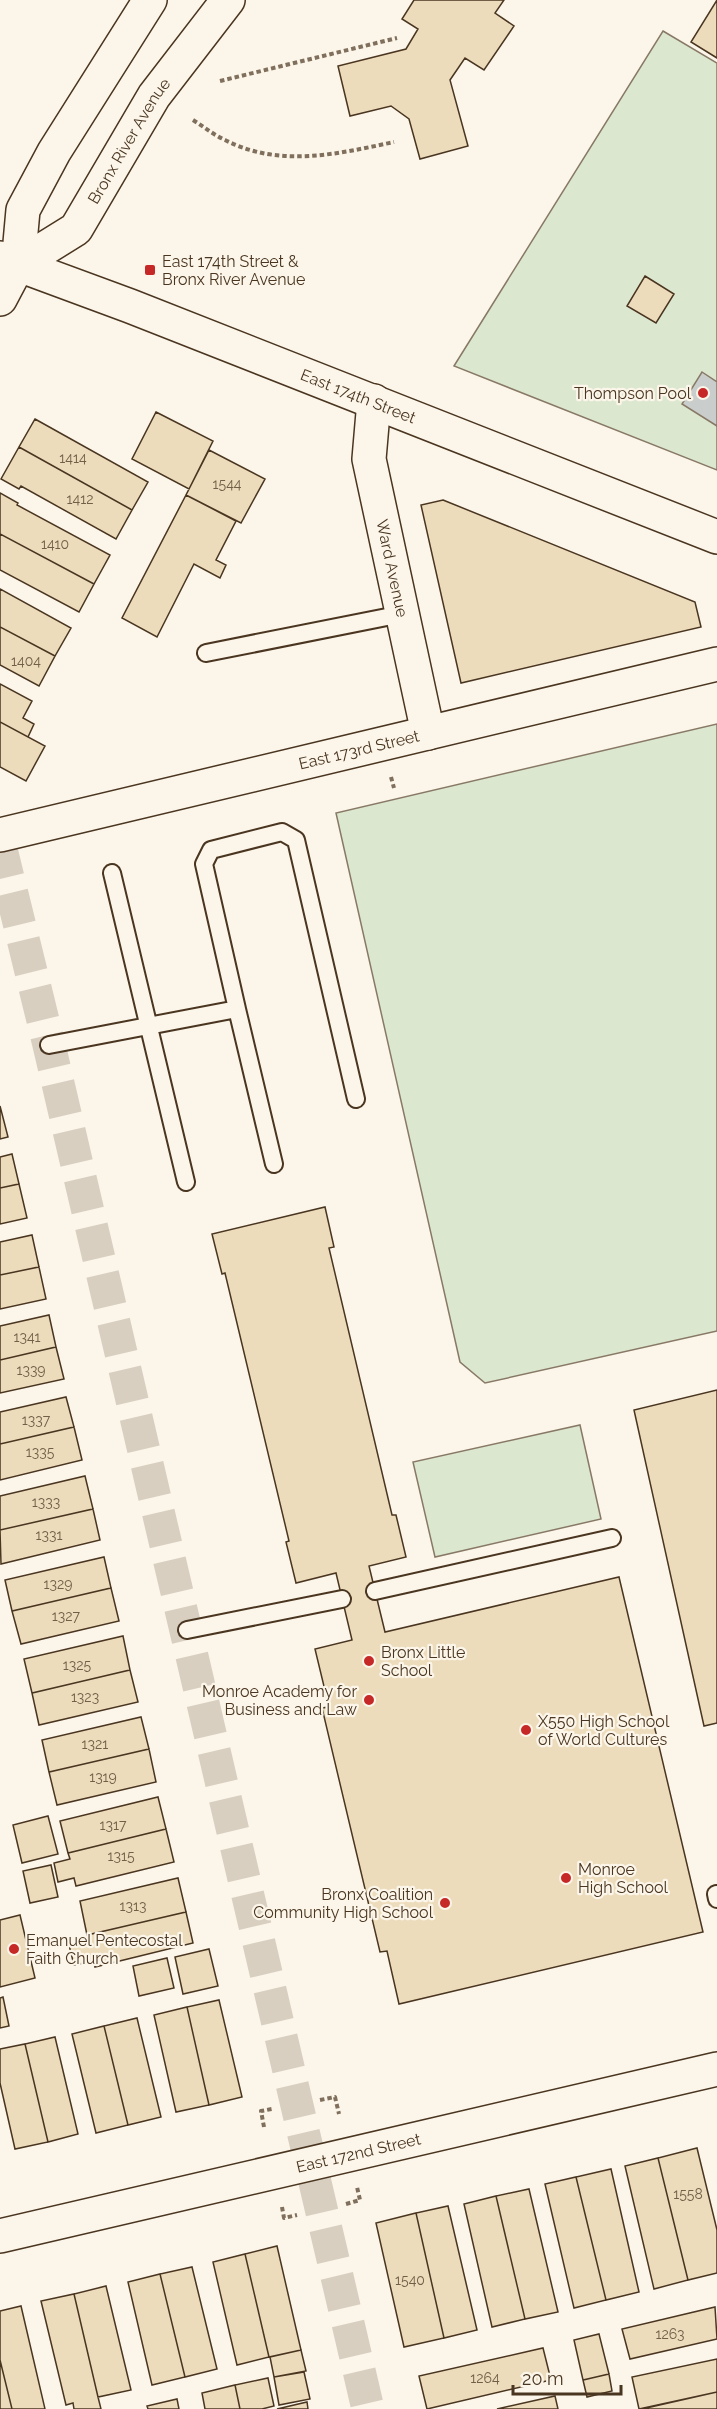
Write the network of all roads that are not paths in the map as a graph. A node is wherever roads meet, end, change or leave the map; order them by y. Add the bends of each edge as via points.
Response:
1 (150, 0) edge
2 (228, 0) edge
3 (9, 262) edge
4 (0, 299) edge
5 (374, 401) junction
6 (717, 537) edge
7 (402, 614) junction
8 (206, 653) dead end
9 (717, 664) edge
10 (428, 733) junction
11 (0, 835) edge
12 (112, 873) dead end
13 (237, 1009) junction
14 (147, 1026) junction
15 (49, 1045) dead end
16 (356, 1099) dead end
17 (274, 1164) dead end
18 (186, 1182) dead end
19 (612, 1538) dead end
20 (375, 1591) dead end
21 (342, 1599) dead end
22 (187, 1630) dead end
23 (717, 2069) edge
24 (0, 2236) edge

1 - 3 street, Bronx River Avenue via 54,152 23,210
2 - 3 street, Bronx River Avenue via 154,96 76,229
3 - 4 street, Bronx River Avenue
3 - 5 street, East 174th Street
5 - 6 street, East 174th Street
5 - 7 street, Ward Avenue via 369,459
7 - 8 lane
7 - 10 street, Ward Avenue
9 - 10 street, East 173rd Street
10 - 11 street, East 173rd Street
12 - 14 lane
13 - 14 lane
13 - 16 lane via 204,864 211,850 282,832 296,840
13 - 17 lane
14 - 15 lane
14 - 18 lane
19 - 20 lane
21 - 22 lane
23 - 24 street, East 172nd Street

